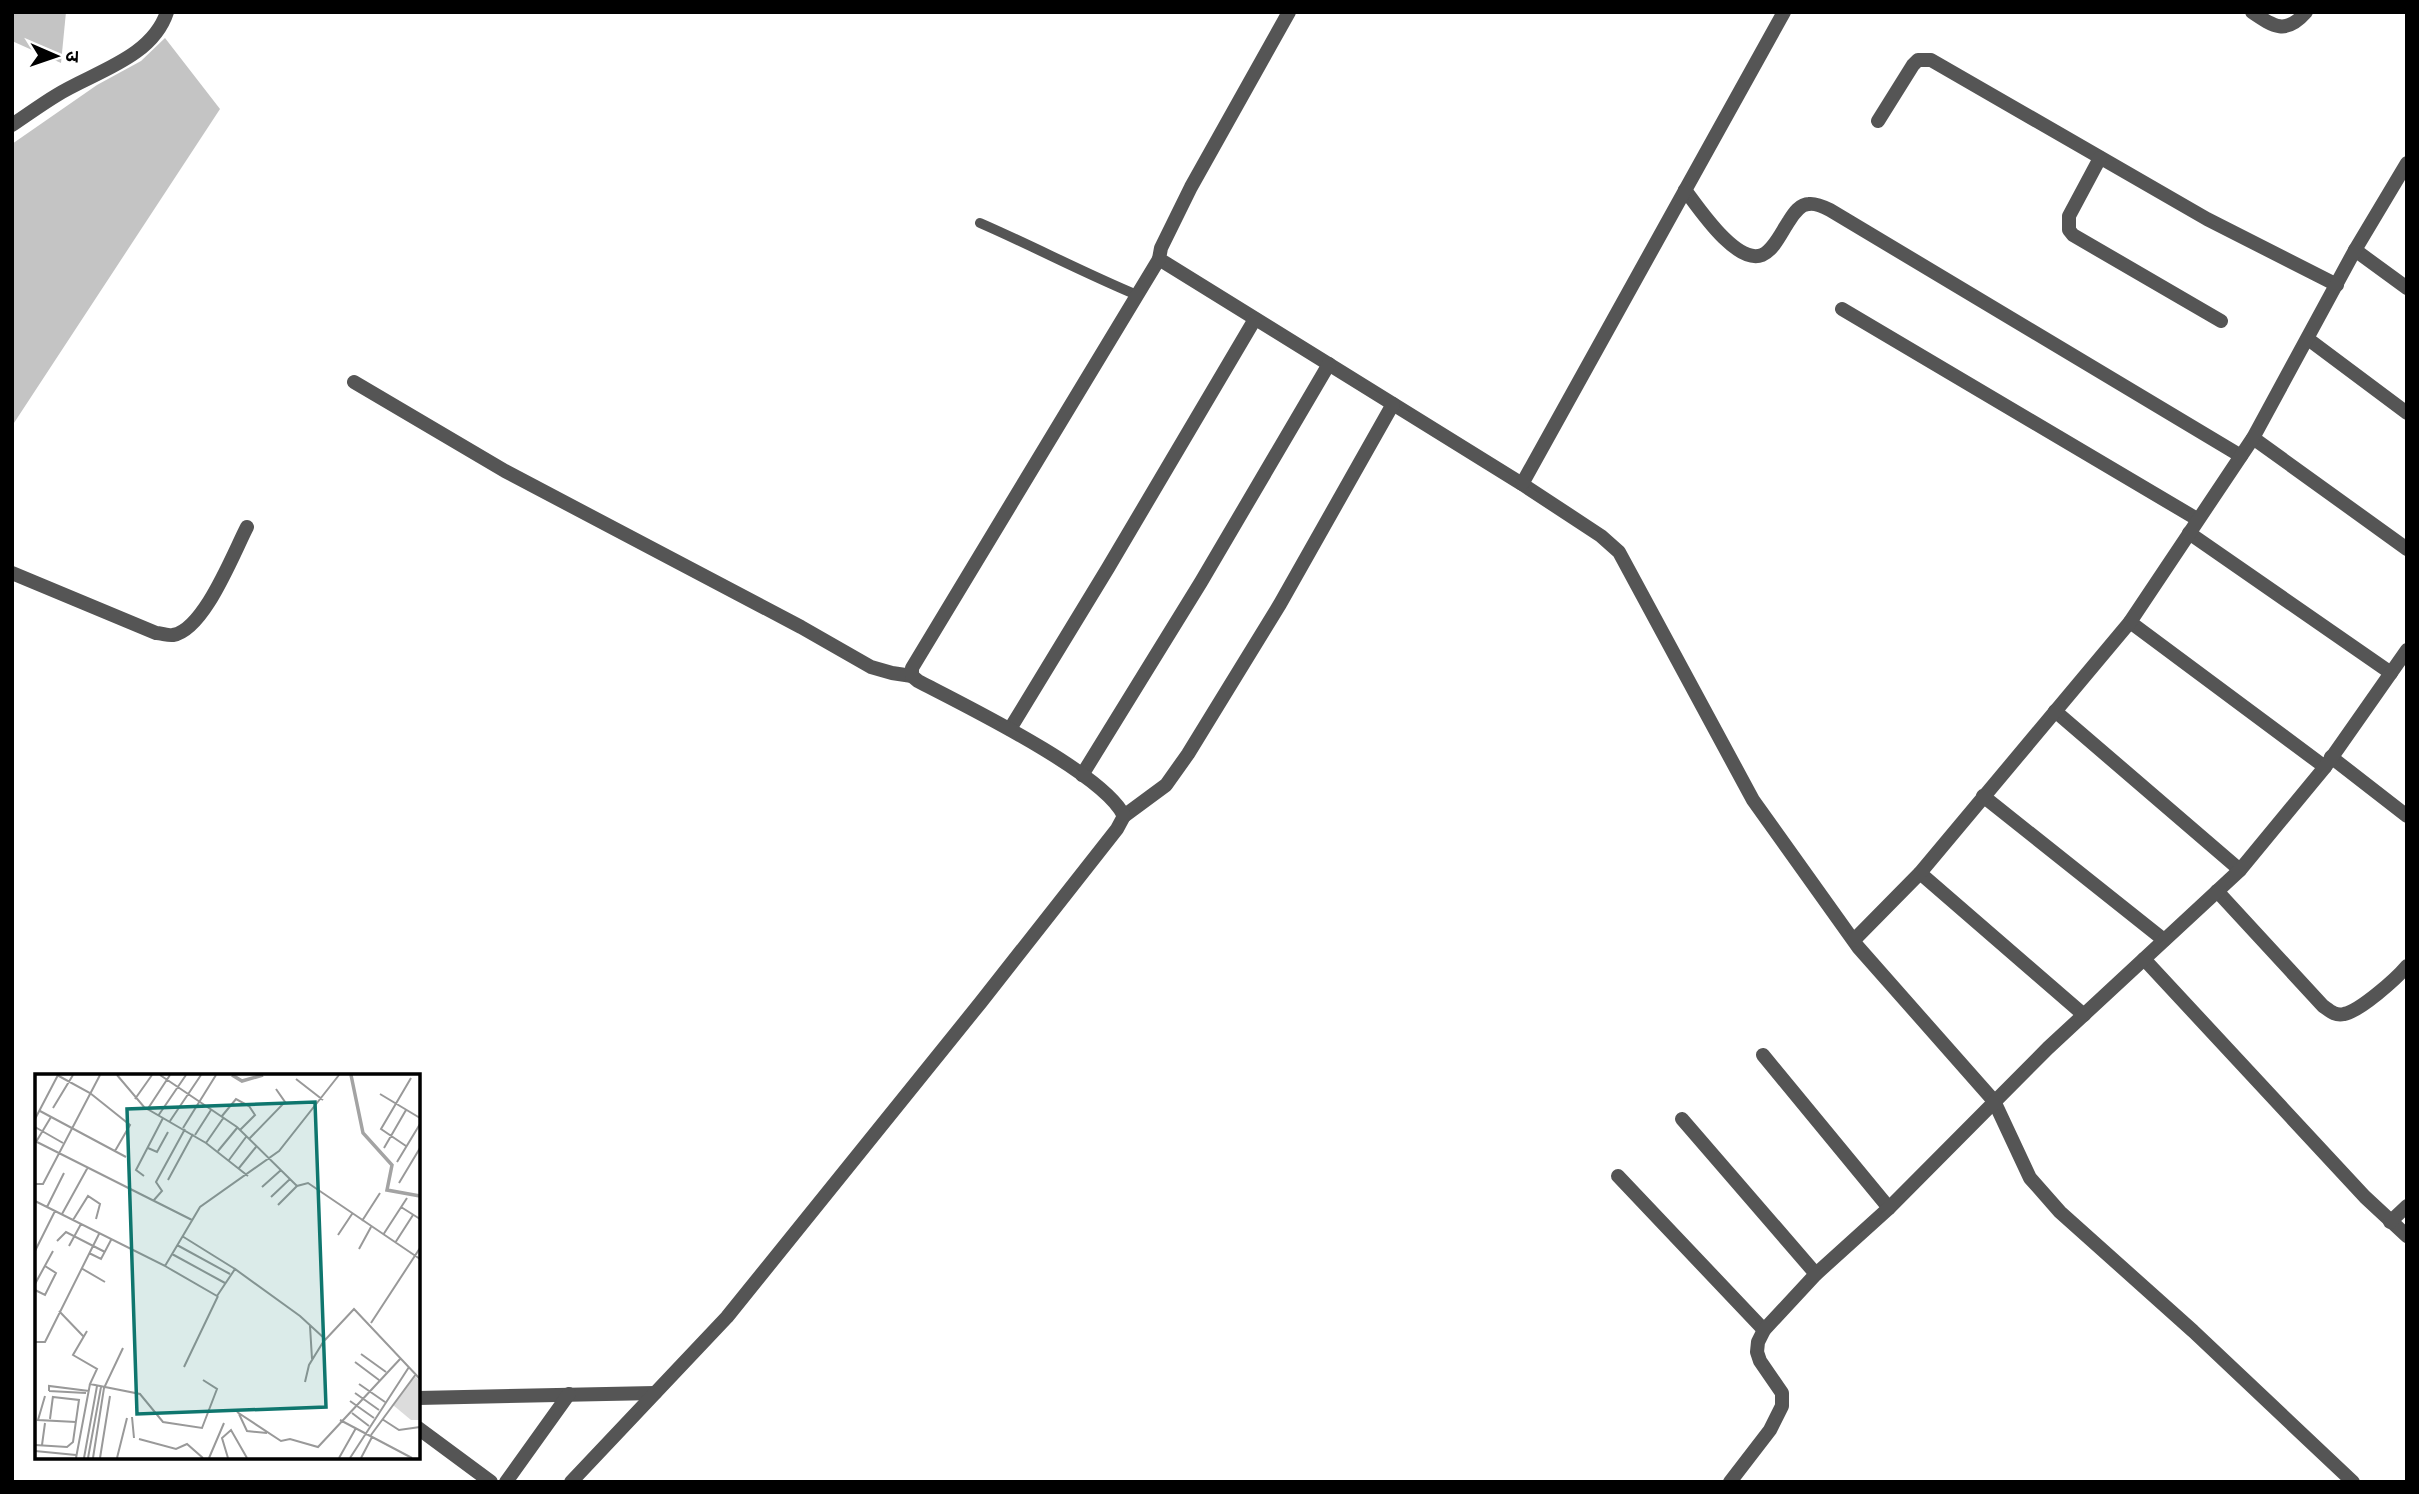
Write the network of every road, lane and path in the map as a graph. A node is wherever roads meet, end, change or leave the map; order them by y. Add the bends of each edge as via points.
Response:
1 (167, 12) edge
2 (1289, 12) edge
3 (1784, 12) edge
4 (2252, 12) edge
5 (2306, 12) edge
6 (1878, 121) dead end
7 (12, 125) edge
8 (2100, 158) junction
9 (2406, 164) edge
10 (1685, 190) junction
11 (980, 223) dead end
12 (2355, 250) junction
13 (1159, 259) junction
14 (2337, 285) junction
15 (2407, 288) edge
16 (1137, 295) junction
17 (1842, 309) dead end
18 (1255, 319) junction
19 (2221, 321) dead end
20 (2308, 338) junction
21 (1329, 364) junction
22 (354, 382) dead end
23 (1393, 404) junction
24 (2407, 413) edge
25 (2253, 438) junction
26 (2241, 456) junction
27 (1522, 484) junction
28 (2197, 519) junction
29 (247, 527) dead end
30 (2189, 534) junction
31 (2407, 550) edge
32 (12, 573) edge
33 (2130, 622) junction
34 (2407, 650) edge
35 (2391, 673) junction
36 (912, 676) junction
37 (2055, 711) junction
38 (1010, 729) junction
39 (2328, 762) junction
40 (1082, 775) junction
41 (1983, 796) junction
42 (1124, 816) junction
43 (2407, 816) edge
44 (2240, 870) junction
45 (1920, 873) junction
46 (2217, 891) junction
47 (1854, 940) junction
48 (2164, 940) junction
49 (2144, 959) junction
50 (2407, 966) edge
51 (2084, 1015) junction
52 (1763, 1055) dead end
53 (1994, 1101) junction
54 (1682, 1119) dead end
55 (1618, 1176) dead end
56 (2407, 1206) edge
57 (1889, 1208) junction
58 (2390, 1222) junction
59 (2407, 1236) edge
60 (1816, 1274) junction
61 (1764, 1330) junction
62 (655, 1393) junction
63 (569, 1395) junction
64 (420, 1398) edge
65 (420, 1429) edge
66 (491, 1482) edge
67 (506, 1482) edge
68 (571, 1482) edge
69 (1730, 1482) edge
70 (2353, 1482) edge

1 - 7 street via 149,43
2 - 13 street via 1191,187
3 - 10 street
4 - 5 street via 2282,28
6 - 8 street via 1913,65 1924,59
8 - 14 street
8 - 19 street via 2069,216 2069,230
9 - 12 street
10 - 26 street via 1723,237 1756,256 1770,248 1800,207 1810,204 1830,210
10 - 27 street
11 - 16 lane
12 - 14 street
12 - 15 street
13 - 16 street
13 - 18 street
14 - 20 street
16 - 36 street via 916,659
17 - 28 street
18 - 21 street
18 - 38 street
20 - 24 street
20 - 25 street
21 - 23 street
21 - 40 street
22 - 36 street via 505,471 871,667
23 - 27 street
23 - 42 street via 1280,604 1188,754 1166,785
25 - 26 street
25 - 31 street
26 - 28 street
27 - 47 street via 1619,552 1753,800
28 - 30 street
29 - 32 street via 204,611 173,635 156,633
30 - 33 street
30 - 35 street
33 - 37 street
33 - 39 street
34 - 35 street
35 - 39 street
36 - 38 street
37 - 41 street
37 - 44 street
38 - 40 street
39 - 43 street
39 - 44 street
40 - 42 street via 1111,798
41 - 45 street
41 - 48 street
42 - 62 street via 771,1265
44 - 46 street
45 - 47 street
45 - 51 street
46 - 48 street
46 - 50 street via 2333,1013 2350,1012
47 - 53 street
48 - 49 street
49 - 51 street
49 - 58 street
51 - 53 street
52 - 57 street
53 - 57 street
53 - 70 street via 2030,1178 2045,1196
54 - 60 street
55 - 61 street
56 - 58 street
57 - 60 street
58 - 59 street
60 - 61 street
61 - 69 street via 1757,1352 1782,1393 1782,1406 1770,1430
62 - 63 street
62 - 68 street
63 - 64 street
63 - 67 street
65 - 66 street

